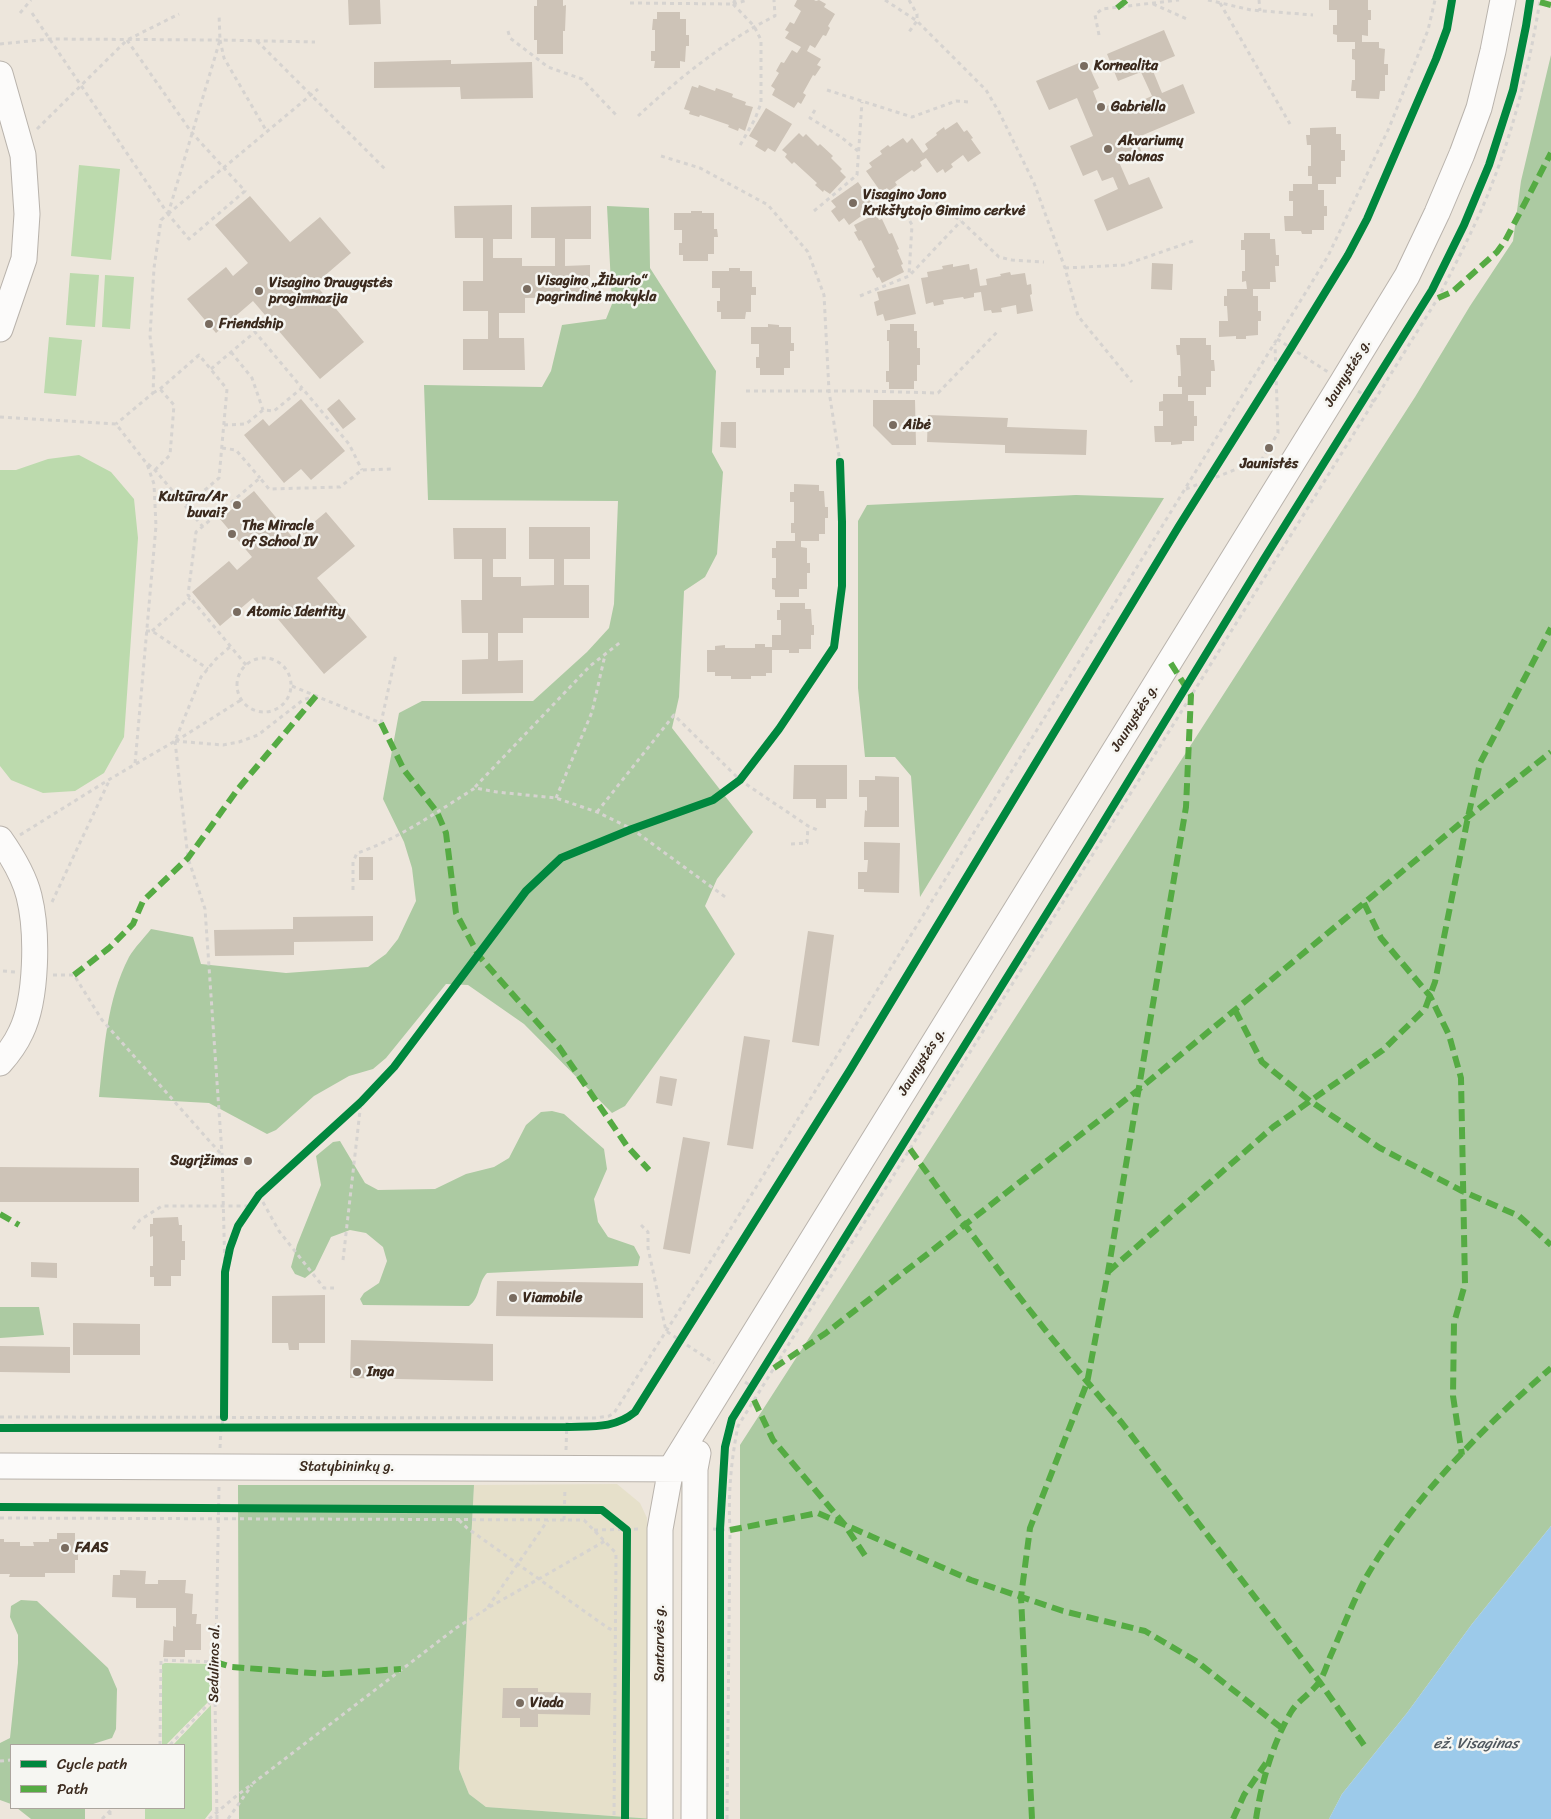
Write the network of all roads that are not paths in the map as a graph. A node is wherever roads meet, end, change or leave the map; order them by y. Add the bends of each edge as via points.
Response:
1 (1503, 0) edge
2 (0, 74) edge
3 (0, 329) edge
4 (2, 842) edge
5 (0, 1063) edge
6 (0, 1466) edge
7 (683, 1468) junction
8 (660, 1819) edge
9 (694, 1819) edge

1 - 7 street, Jaunystės g. via 1479,108 1437,213 1407,276 707,1409
2 - 3 street via 23,155 27,214 24,259
4 - 5 street via 16,864 29,896 34,974 22,1031
6 - 7 street, Statybininkų g.
7 - 8 street, Santarvės g. via 660,1529
7 - 9 street

